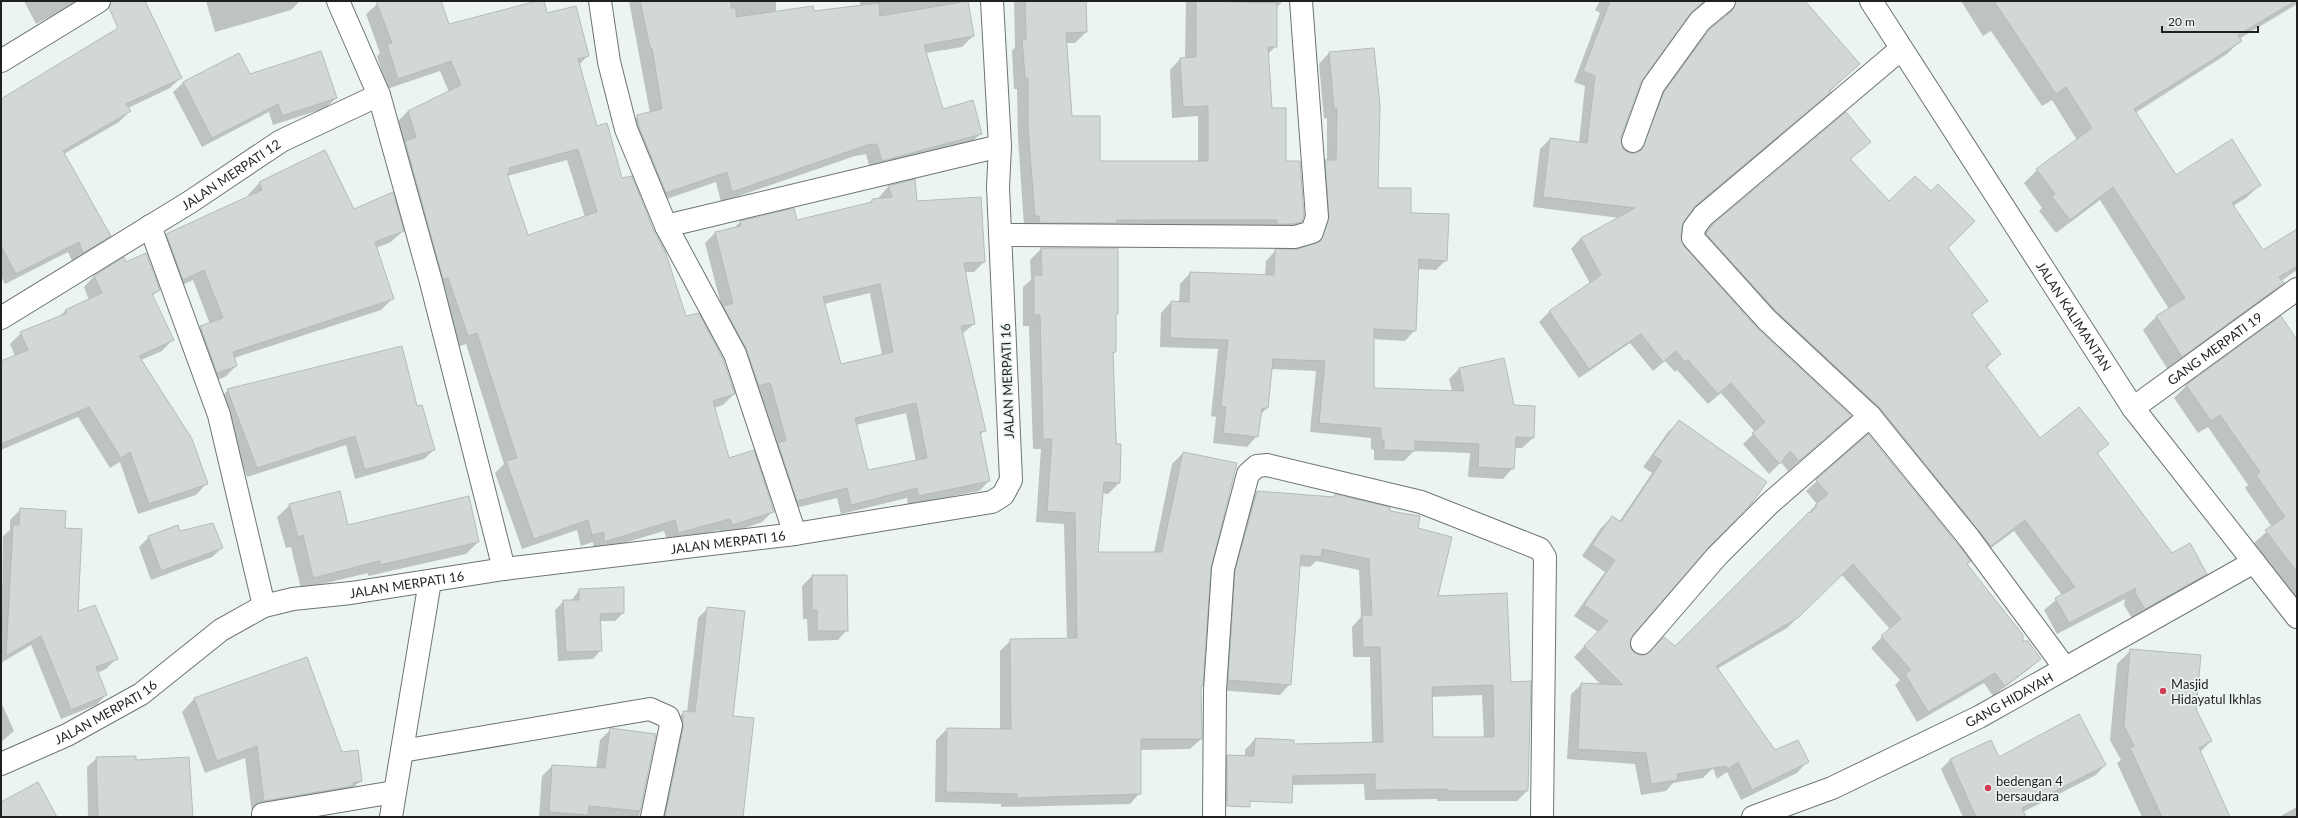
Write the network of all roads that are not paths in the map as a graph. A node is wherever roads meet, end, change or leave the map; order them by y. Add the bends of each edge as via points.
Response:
1 (99, 1) edge
2 (338, 1) edge
3 (600, 1) edge
4 (992, 1) edge
5 (1301, 1) edge
6 (1724, 1) edge
7 (1870, 1) edge
8 (1901, 49) junction
9 (1, 61) edge
10 (379, 95) junction
11 (1633, 141) dead end
12 (1000, 146) junction
13 (150, 226) junction
14 (666, 226) junction
15 (1002, 235) junction
16 (2297, 290) edge
17 (1, 318) edge
18 (2133, 408) junction
19 (1870, 416) junction
20 (795, 534) junction
21 (2254, 562) junction
22 (504, 569) junction
23 (430, 581) junction
24 (264, 606) junction
25 (2297, 617) edge
26 (1642, 643) dead end
27 (2065, 668) junction
28 (402, 752) junction
29 (1, 764) edge
30 (394, 792) junction
31 (263, 814) dead end
32 (391, 817) edge
33 (652, 817) edge
34 (1214, 817) edge
35 (1542, 817) edge
36 (1753, 817) edge

1 - 9 street
2 - 10 street
3 - 14 street via 609,62 626,129
4 - 12 street, JALAN MERPATI 16
5 - 15 street via 1317,217 1312,232 1295,237
6 - 11 street via 1700,21 1653,86
7 - 8 street, JALAN KALIMANTAN
8 - 18 street, JALAN KALIMANTAN
8 - 19 street via 1703,216 1694,228 1693,238 1767,320
10 - 13 street, JALAN MERPATI 12 via 281,141
10 - 22 street via 431,282
12 - 14 street
12 - 15 street, JALAN MERPATI 16 via 998,188
13 - 17 street, JALAN MERPATI 12
13 - 24 street via 220,416
14 - 20 street via 735,354
15 - 20 street, JALAN MERPATI 16 via 1011,480 1003,496 992,502
16 - 18 street, GANG MERPATI 19
18 - 21 street, JALAN KALIMANTAN
19 - 26 street via 1769,504 1717,556
19 - 27 street via 1969,538
20 - 22 street, JALAN MERPATI 16
21 - 25 street, JALAN KALIMANTAN
21 - 27 street, GANG HIDAYAH
22 - 23 street, JALAN MERPATI 16
23 - 24 street, JALAN MERPATI 16 via 293,599
23 - 28 street
24 - 29 street, JALAN MERPATI 16 via 221,630 141,694 67,735
27 - 36 street, GANG HIDAYAH via 1979,717 1832,788
28 - 30 street
28 - 33 street via 650,709 668,717 671,725
30 - 31 street
30 - 32 street
34 - 35 street via 1215,690 1223,569 1248,474 1257,466 1267,465 1421,502 1540,549 1545,557

